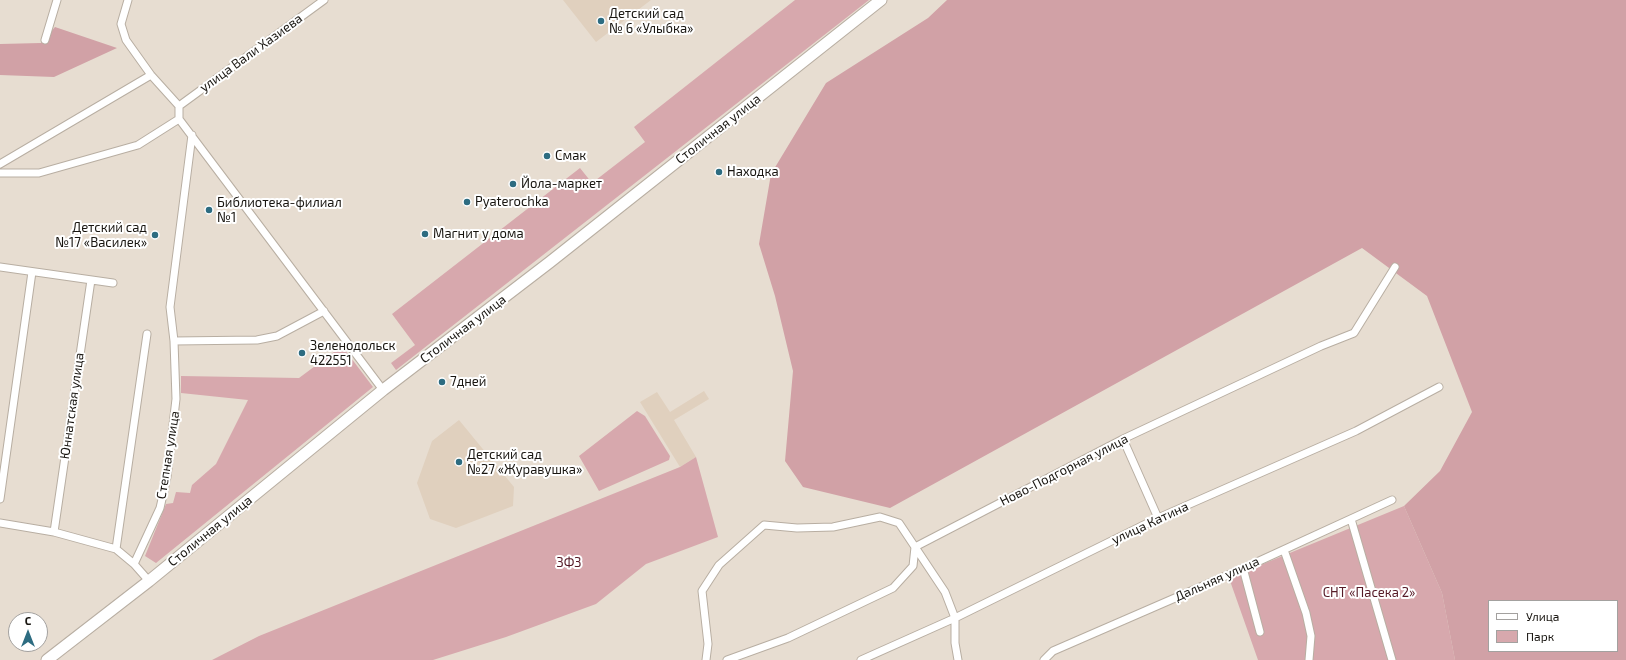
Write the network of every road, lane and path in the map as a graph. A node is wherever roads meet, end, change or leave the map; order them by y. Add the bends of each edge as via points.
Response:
1 (57, 0) edge
2 (128, 0) edge
3 (324, 0) edge
4 (881, 0) edge
5 (45, 40) dead end
6 (151, 75) junction
7 (179, 106) junction
8 (180, 119) junction
9 (192, 135) junction
10 (0, 164) edge
11 (0, 173) edge
12 (0, 267) edge
13 (1395, 267) dead end
14 (32, 272) junction
15 (91, 280) junction
16 (113, 283) dead end
17 (324, 311) junction
18 (146, 334) dead end
19 (174, 341) junction
20 (1439, 386) dead end
21 (383, 390) junction
22 (1123, 439) junction
23 (0, 499) edge
24 (1392, 500) dead end
25 (1158, 518) junction
26 (1351, 518) junction
27 (0, 523) edge
28 (54, 532) junction
29 (915, 547) junction
30 (116, 549) junction
31 (1284, 550) junction
32 (134, 564) junction
33 (1243, 568) junction
34 (148, 581) junction
35 (955, 618) junction
36 (1260, 632) dead end
37 (47, 660) edge
38 (706, 660) edge
39 (727, 660) edge
40 (861, 660) edge
41 (958, 660) edge
42 (1044, 660) edge
43 (1309, 660) edge
44 (1392, 660) edge

1 - 5 street
2 - 6 street via 121,24 126,40
3 - 7 street, улица Вали Хазиева
4 - 21 main road, Столичная улица via 550,262
6 - 7 street
6 - 10 street
7 - 8 street
8 - 9 street
8 - 11 street via 138,144 39,173
9 - 17 street
9 - 19 street, Степная улица via 170,307
12 - 14 street
13 - 22 street, Ново-Подгорная улица via 1354,333
14 - 15 street
14 - 23 street
15 - 16 street
15 - 28 street, Юннатская улица
17 - 19 street via 276,336 257,340
17 - 21 street
18 - 30 street
19 - 32 street, Степная улица via 176,399 167,477 160,508
20 - 25 street, улица Катина via 1356,431
21 - 34 main road, Столичная улица
22 - 25 street
22 - 29 street, Ново-Подгорная улица
24 - 26 street, Дальняя улица
25 - 35 street, улица Катина
26 - 31 street, Дальняя улица
26 - 44 street
27 - 28 street
28 - 30 street
29 - 35 street via 945,592
29 - 38 street via 899,523 880,517 833,527 764,526 719,565 702,591 708,644
29 - 39 street via 913,566 893,588 788,638
30 - 32 street
31 - 33 street, Дальняя улица
31 - 43 street via 1306,613 1311,636
32 - 34 street
33 - 36 street
33 - 42 street, Дальняя улица via 1053,651
34 - 37 main road, Столичная улица
35 - 40 street, улица Катина
35 - 41 street

